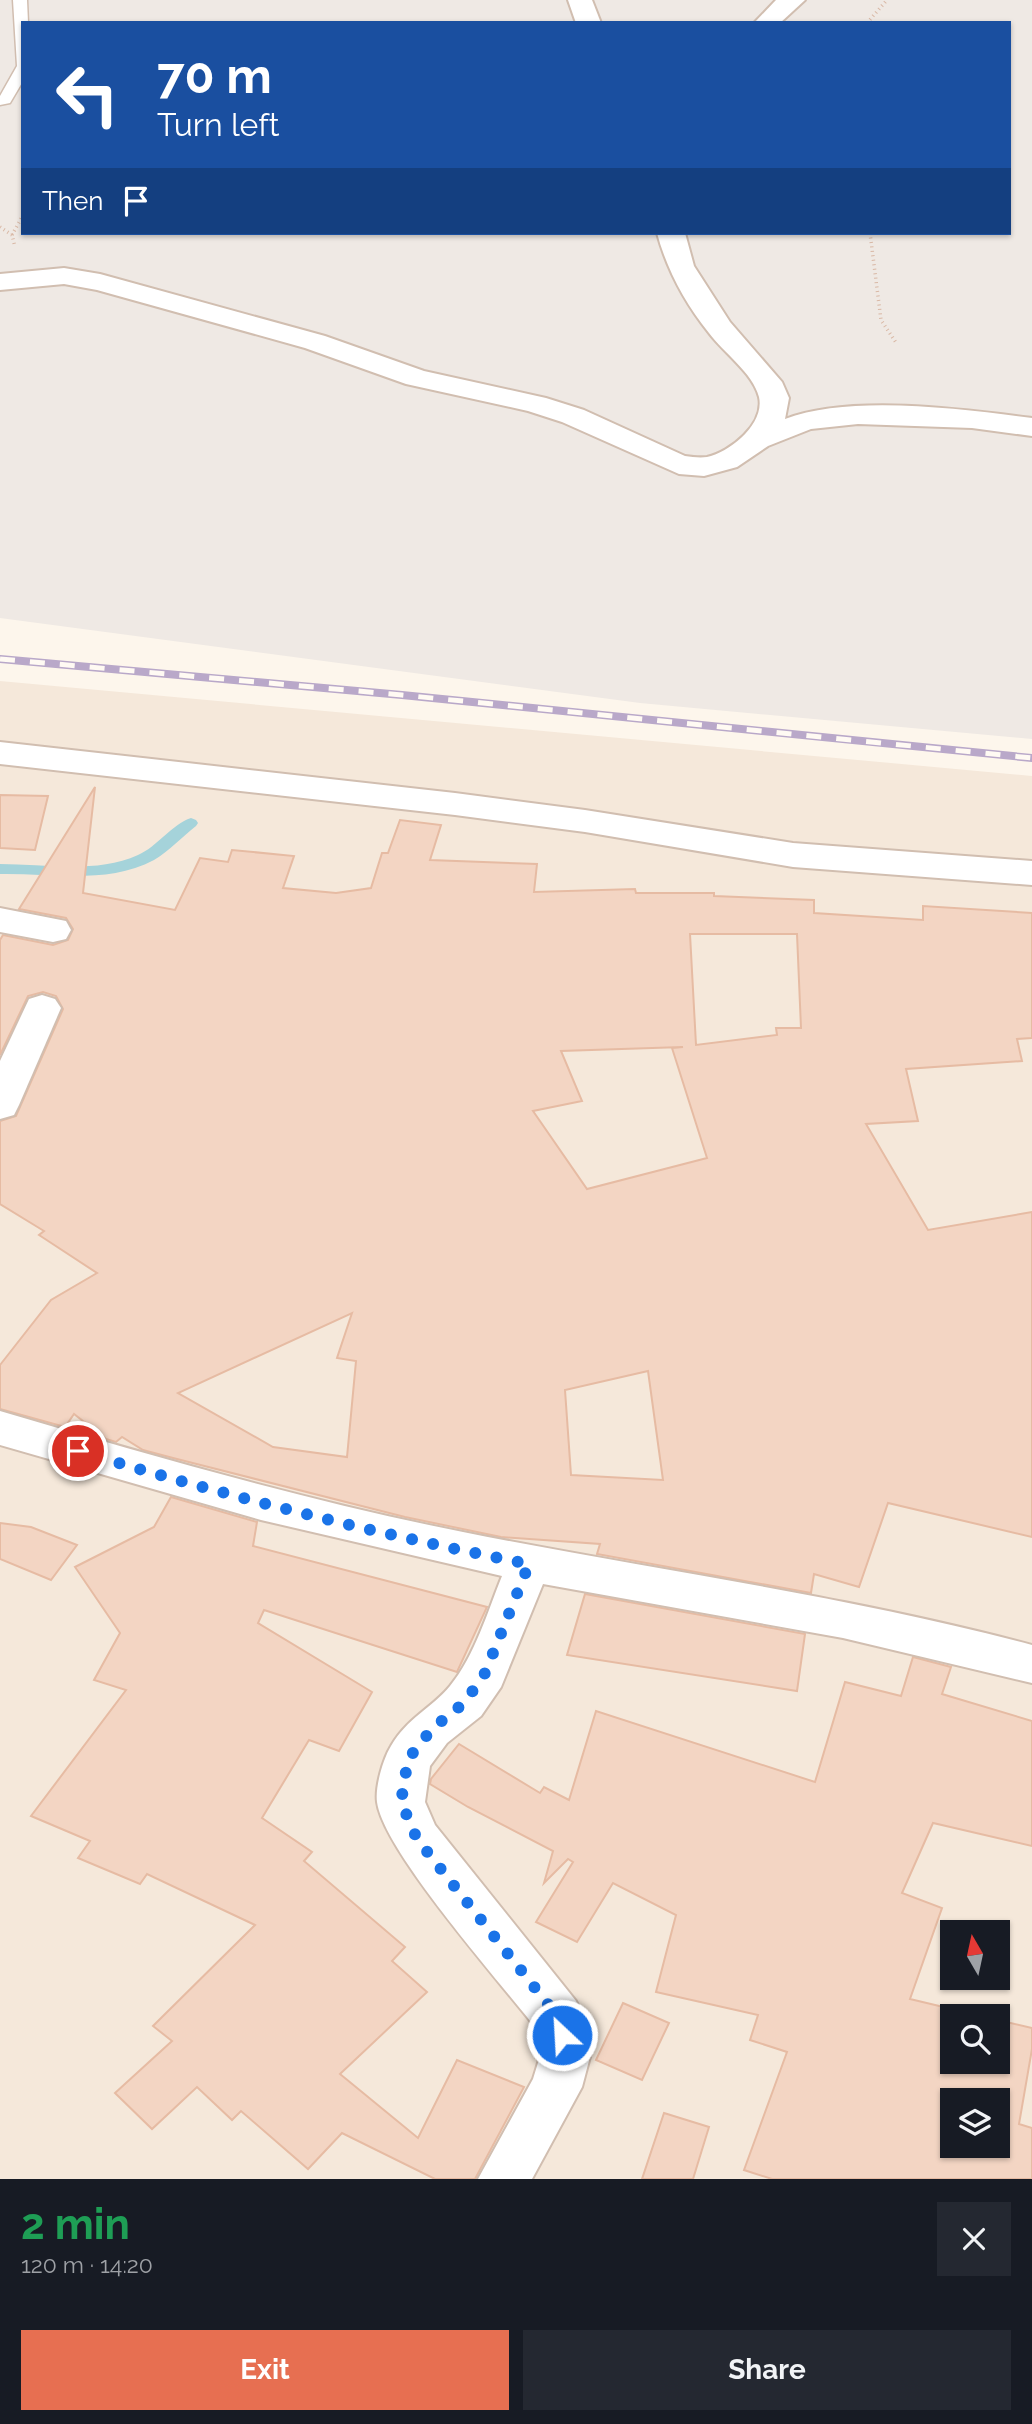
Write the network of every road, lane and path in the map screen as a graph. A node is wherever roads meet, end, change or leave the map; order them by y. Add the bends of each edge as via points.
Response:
1 (20, 0) edge
2 (580, 0) edge
3 (793, 0) edge
4 (887, 0) edge
5 (588, 21) edge
6 (768, 21) edge
7 (869, 21) edge
8 (21, 22) edge
9 (21, 70) edge
10 (0, 101) edge
11 (21, 219) edge
12 (12, 235) dead end
13 (672, 235) edge
14 (870, 235) edge
15 (0, 282) edge
16 (897, 344) dead end
17 (1032, 427) edge
18 (757, 440) junction
19 (0, 753) edge
20 (1032, 873) edge
21 (0, 920) edge
22 (53, 930) dead end
23 (42, 1008) dead end
24 (0, 1105) edge
25 (0, 1428) edge
26 (529, 1564) junction
27 (1032, 1664) edge
28 (504, 2179) edge

1 - 8 lane
2 - 5 street
3 - 6 street
4 - 7 path
9 - 10 lane via 5,100
11 - 12 path
13 - 18 street via 680,266 719,327 767,382 774,398 773,414
14 - 16 path via 881,320
15 - 18 street via 64,276 100,282 315,342 416,378 535,404 573,416 680,465 705,467 726,461
17 - 18 street via 972,419 858,415 806,421
19 - 20 street via 455,804 793,855
21 - 22 street
23 - 24 street
25 - 26 street via 182,1483 375,1533
26 - 27 street via 828,1614
26 - 28 street via 485,1673 465,1702 432,1729 408,1759 401,1802 417,1839 558,2017 566,2053 556,2087

